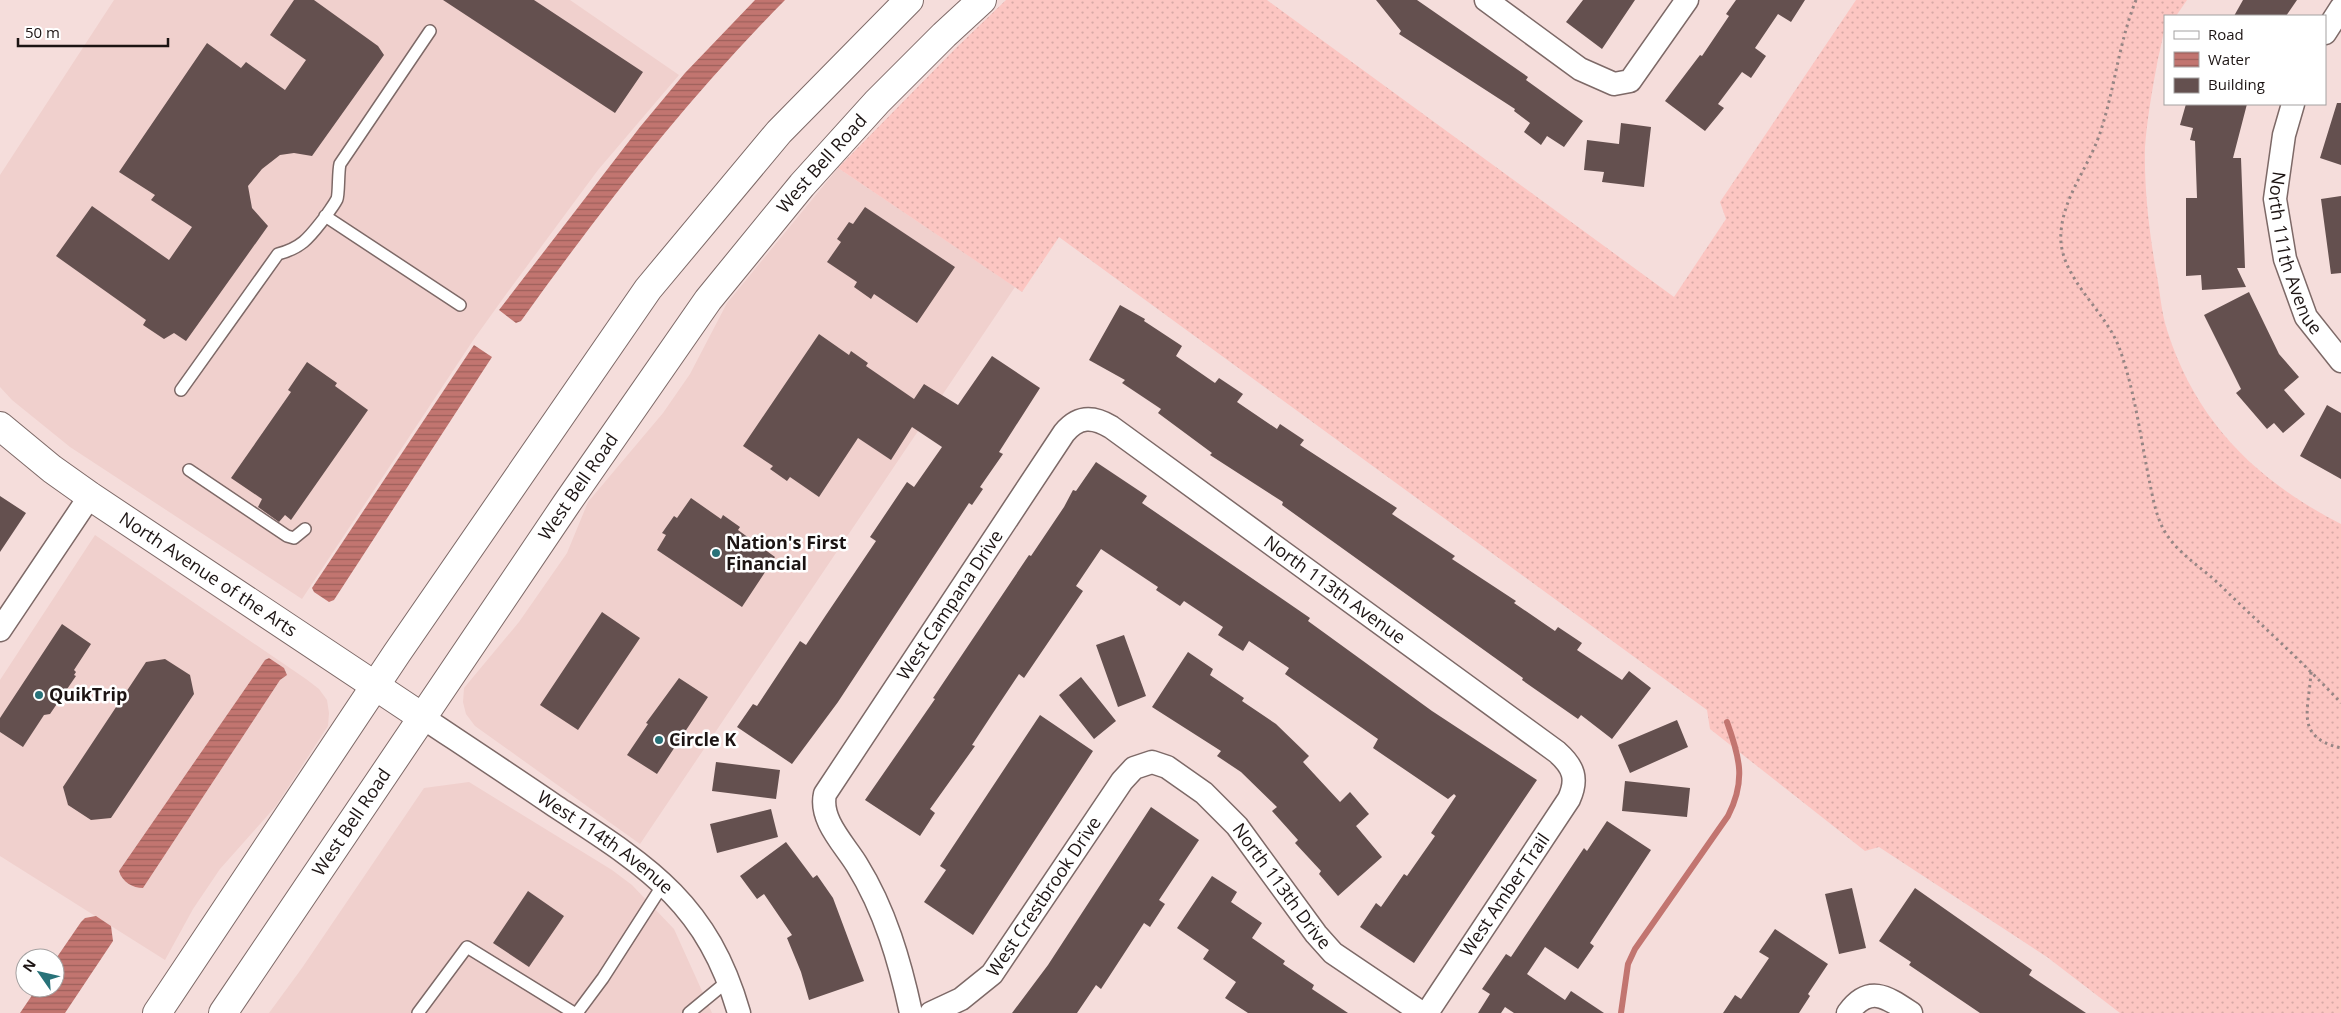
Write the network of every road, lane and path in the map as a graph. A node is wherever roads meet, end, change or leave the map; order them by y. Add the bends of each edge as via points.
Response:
1 (910, 0) edge
2 (982, 0) edge
3 (1486, 0) edge
4 (1687, 0) edge
5 (2136, 0) edge
6 (2341, 8) edge
7 (2326, 31) edge
8 (430, 32) dead end
9 (2293, 105) edge
10 (325, 216) junction
11 (460, 306) dead end
12 (2341, 361) edge
13 (181, 390) dead end
14 (1087, 418) joint
15 (0, 426) edge
16 (189, 470) dead end
17 (90, 496) junction
18 (305, 529) dead end
19 (0, 630) edge
20 (2311, 672) junction
21 (375, 685) junction
22 (2341, 703) edge
23 (422, 717) junction
24 (2341, 748) edge
25 (1143, 764) joint
26 (1574, 774) joint
27 (664, 883) junction
28 (730, 980) junction
29 (157, 1013) edge
30 (223, 1013) edge
31 (418, 1013) edge
32 (575, 1013) edge
33 (690, 1013) edge
34 (739, 1013) edge
35 (911, 1013) edge
36 (931, 1013) edge
37 (1422, 1013) edge
38 (1427, 1013) edge
39 (1848, 1013) edge
40 (1911, 1013) edge

1 - 21 main road via 779,132 648,289
2 - 23 main road, West Bell Road via 877,102 735,265 567,503
3 - 4 street via 1580,68 1614,84 1630,81
5 - 20 path via 2097,142 2066,207 2060,233 2064,262 2108,322 2120,350 2134,400 2154,504 2165,531 2177,547
6 - 7 street
8 - 10 lane via 340,164 337,198
9 - 12 street, North 111th Avenue via 2284,136 2275,199 2285,259 2306,317
10 - 11 lane
10 - 13 lane via 310,238 278,254
14 - 26 street, North 113th Avenue via 1111,428 1542,741 1564,758
14 - 35 street, West Campana Drive via 1064,433 832,780 823,801 826,816 858,867 883,917
15 - 17 main road, North Avenue of the Arts
16 - 18 lane via 287,536 294,538
17 - 19 street
17 - 21 main road, North Avenue of the Arts
20 - 22 path
20 - 24 path via 2307,722 2311,734 2326,745
21 - 23 main road, North Avenue of the Arts
21 - 29 main road
23 - 27 street, West 114th Avenue via 631,856
23 - 30 main road, West Bell Road
25 - 36 street, West Crestbrook Drive via 1134,768 1122,781 992,974 962,999
25 - 37 street, North 113th Drive via 1152,762 1168,767 1216,803 1333,953
26 - 38 street, West Amber Trail via 1575,783 1569,799
27 - 28 street, West 114th Avenue via 705,934
27 - 32 lane via 603,978
28 - 33 lane
28 - 34 street, West 114th Avenue
31 - 32 lane via 467,946
39 - 40 street via 1870,995 1886,998

